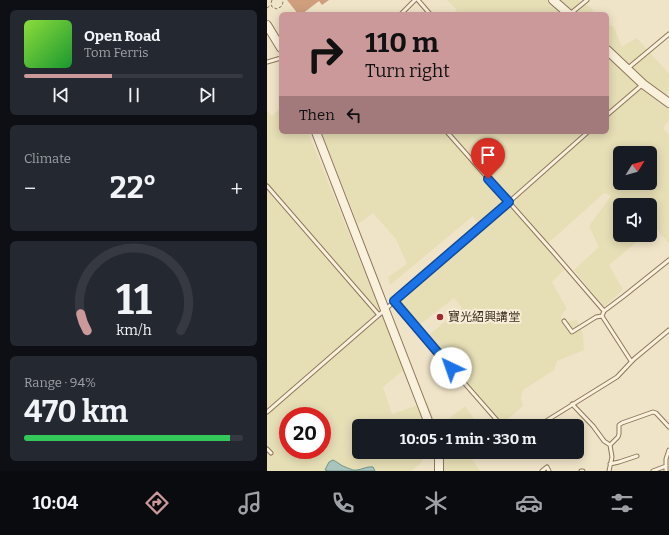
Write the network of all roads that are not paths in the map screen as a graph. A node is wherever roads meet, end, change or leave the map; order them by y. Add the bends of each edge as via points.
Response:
1 (416, 0) edge
2 (553, 0) edge
3 (587, 0) edge
4 (403, 12) edge
5 (428, 12) edge
6 (567, 12) edge
7 (572, 12) edge
8 (267, 25) edge
9 (669, 34) edge
10 (279, 45) edge
11 (609, 52) edge
12 (279, 59) edge
13 (267, 62) edge
14 (627, 69) junction
15 (643, 84) junction
16 (669, 103) edge
17 (609, 113) edge
18 (316, 134) edge
19 (449, 134) edge
20 (586, 134) edge
21 (267, 186) edge
22 (509, 202) junction
23 (669, 260) edge
24 (394, 301) junction
25 (604, 311) junction
26 (382, 312) junction
27 (602, 316) junction
28 (564, 321) dead end
29 (669, 330) edge
30 (631, 361) junction
31 (572, 404) junction
32 (267, 412) edge
33 (427, 419) edge
34 (496, 419) edge
35 (549, 419) edge
36 (669, 427) edge
37 (610, 445) junction
38 (267, 449) edge
39 (669, 450) edge
40 (271, 453) dead end
41 (637, 456) dead end
42 (439, 459) edge
43 (610, 464) junction
44 (666, 466) junction
45 (439, 471) edge
46 (542, 471) edge
47 (549, 471) edge
48 (609, 471) edge
49 (653, 471) edge
50 (666, 471) edge

1 - 4 lane
1 - 5 lane
2 - 6 street
3 - 7 lane
8 - 10 street
9 - 14 lane
11 - 14 street
12 - 13 lane
14 - 15 street
15 - 16 street
15 - 17 lane
18 - 26 street
19 - 22 lane
20 - 22 lane
21 - 26 lane
22 - 24 lane
22 - 25 lane
23 - 25 lane
24 - 26 lane
24 - 34 lane
25 - 27 lane
26 - 32 lane
26 - 33 street
27 - 28 lane via 572,332
27 - 30 lane
29 - 30 lane
30 - 31 lane via 617,377
31 - 35 lane
31 - 37 lane
36 - 37 lane via 653,412 619,425 618,437
37 - 43 lane
38 - 40 lane
39 - 44 lane
41 - 43 lane
42 - 45 street
43 - 48 lane
44 - 49 lane
44 - 50 lane
46 - 47 lane via 547,468

